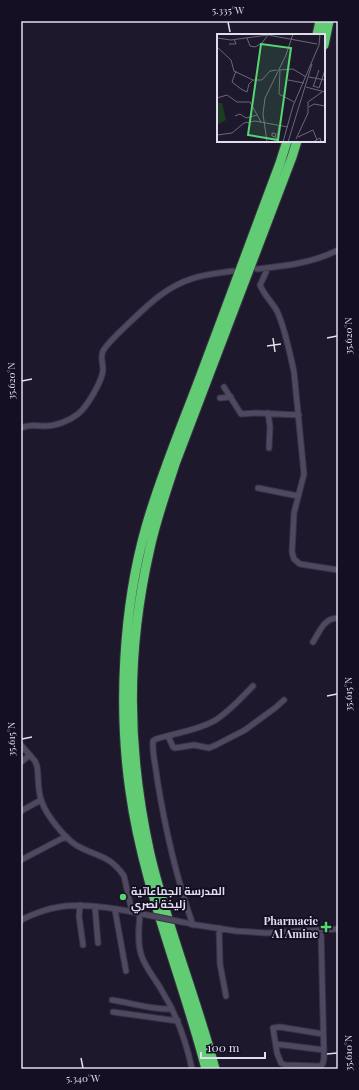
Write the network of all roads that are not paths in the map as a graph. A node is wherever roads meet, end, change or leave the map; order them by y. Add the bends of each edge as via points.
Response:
1 (320, 21) edge
2 (329, 21) edge
3 (317, 34) edge
4 (325, 40) edge
5 (287, 142) edge
6 (297, 142) edge
7 (338, 250) edge
8 (268, 268) junction
9 (257, 269) dead end
10 (233, 271) dead end
11 (224, 387) dead end
12 (231, 397) junction
13 (220, 398) dead end
14 (268, 413) junction
15 (299, 415) junction
16 (21, 428) edge
17 (269, 448) dead end
18 (258, 488) dead end
19 (298, 496) junction
20 (338, 570) edge
21 (338, 618) edge
22 (313, 642) dead end
23 (253, 686) dead end
24 (284, 700) dead end
25 (168, 736) junction
26 (21, 745) edge
27 (30, 755) junction
28 (21, 762) edge
29 (41, 800) junction
30 (21, 811) edge
31 (67, 837) junction
32 (21, 860) edge
33 (80, 905) junction
34 (95, 907) junction
35 (115, 910) junction
36 (132, 912) junction
37 (141, 914) junction
38 (21, 920) edge
39 (193, 925) junction
40 (219, 928) junction
41 (338, 929) edge
42 (321, 931) junction
43 (98, 943) dead end
44 (83, 945) dead end
45 (126, 971) dead end
46 (226, 996) dead end
47 (112, 1000) dead end
48 (172, 1009) junction
49 (112, 1012) dead end
50 (178, 1020) junction
51 (323, 1034) junction
52 (276, 1044) junction
53 (324, 1050) junction
54 (323, 1067) edge
55 (192, 1069) edge
56 (206, 1069) edge
57 (215, 1069) edge

1 - 3 highway
2 - 4 highway
5 - 56 highway via 161,480 140,550 128,625 123,724 130,792 145,866
6 - 57 highway via 162,502 150,547 136,627 132,679 134,760 142,810 151,855
7 - 8 street via 298,263
8 - 9 street
8 - 15 street via 260,285 277,312 285,337 294,372
10 - 16 street via 190,279 160,295 106,347 102,353 102,375 83,410 56,424 27,425
11 - 12 street
12 - 13 street
12 - 14 street via 240,414
14 - 15 street
14 - 17 street
15 - 19 street via 304,474
18 - 19 street
19 - 20 street via 293,524 294,559 300,564
21 - 22 street via 325,623
23 - 25 street via 213,721 193,730
24 - 25 street via 245,730 211,747 194,745 175,748
25 - 39 street via 154,740 153,747 172,854
26 - 27 street
27 - 28 street
27 - 29 street via 37,766
29 - 30 street
29 - 31 street via 53,821
31 - 32 street
31 - 36 street via 76,845 109,859 122,872
33 - 34 street
33 - 38 street via 38,912
33 - 44 street
34 - 35 street
34 - 43 street
35 - 36 street
35 - 45 street
36 - 37 street
37 - 39 street, bridge
37 - 48 street via 140,954
39 - 40 street
40 - 42 street via 267,933
40 - 46 street via 220,964
41 - 42 street
42 - 51 street
47 - 48 street via 150,1008
48 - 50 street
49 - 50 street
50 - 55 street
51 - 52 street via 274,1028
51 - 53 street
52 - 53 street
52 - 54 street via 278,1057 283,1064
53 - 54 street

